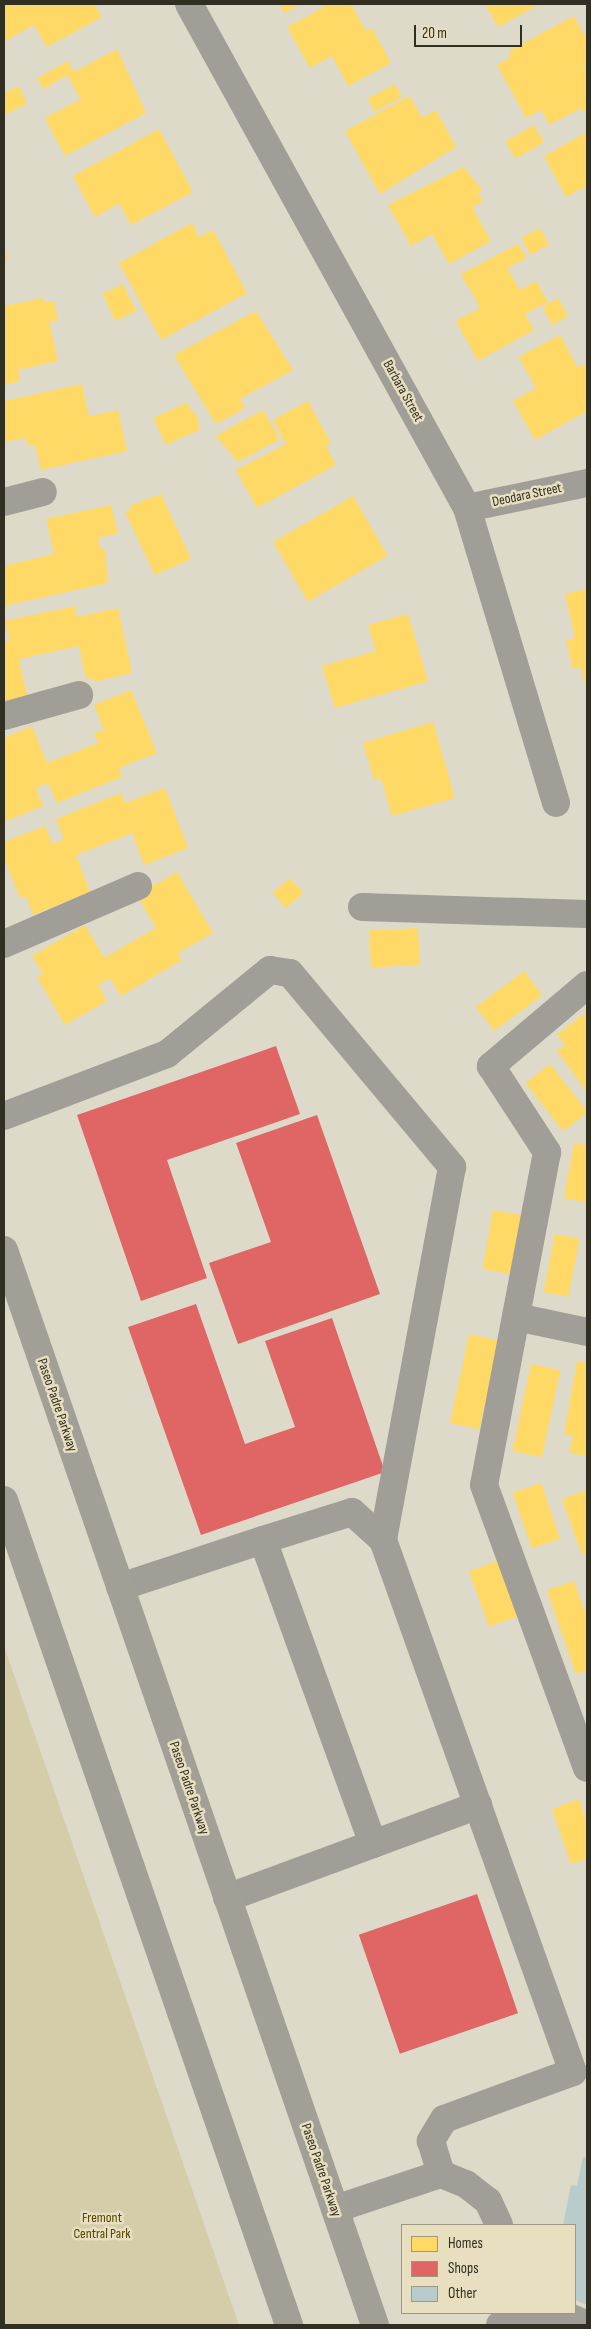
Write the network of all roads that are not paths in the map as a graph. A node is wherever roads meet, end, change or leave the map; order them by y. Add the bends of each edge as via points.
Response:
1 (189, 4) edge
2 (587, 483) edge
3 (43, 492) dead end
4 (4, 502) edge
5 (467, 508) junction
6 (79, 695) dead end
7 (4, 716) edge
8 (556, 803) dead end
9 (138, 886) dead end
10 (362, 907) dead end
11 (587, 914) edge
12 (4, 944) edge
13 (587, 985) edge
14 (4, 1116) edge
15 (4, 1250) edge
16 (516, 1317) junction
17 (587, 1332) edge
18 (4, 1500) edge
19 (263, 1540) junction
20 (383, 1540) junction
21 (120, 1588) junction
22 (578, 1714) edge
23 (587, 1768) edge
24 (478, 1805) junction
25 (373, 1844) junction
26 (227, 1898) junction
27 (441, 2174) junction
28 (335, 2209) junction
29 (499, 2224) edge
30 (352, 2258) junction
31 (527, 2316) edge
32 (289, 2325) edge
33 (375, 2325) edge
34 (388, 2325) edge
35 (500, 2325) edge
36 (587, 2325) edge

1 - 5 street, Barbara Street
2 - 5 street, Deodara Street
3 - 4 street
5 - 8 street, Barbara Street
6 - 7 street
9 - 12 street
10 - 11 street
13 - 16 street via 491,1066 547,1152
14 - 20 street via 167,1054 270,970 290,972 452,1167
15 - 21 main road, Paseo Padre Parkway
16 - 17 street
16 - 22 street via 484,1485
18 - 32 main road
19 - 20 street via 352,1512
19 - 21 street
19 - 25 street
20 - 24 street
21 - 26 main road, Paseo Padre Parkway
22 - 23 street
24 - 25 street
24 - 27 street via 573,2072 444,2119 430,2140
25 - 26 street
26 - 28 main road, Paseo Padre Parkway
27 - 28 street
27 - 29 street via 466,2184 488,2201
28 - 30 main road, Paseo Padre Parkway
30 - 33 main road, Paseo Padre Parkway
30 - 34 main road
31 - 35 street
31 - 36 street via 567,2316

